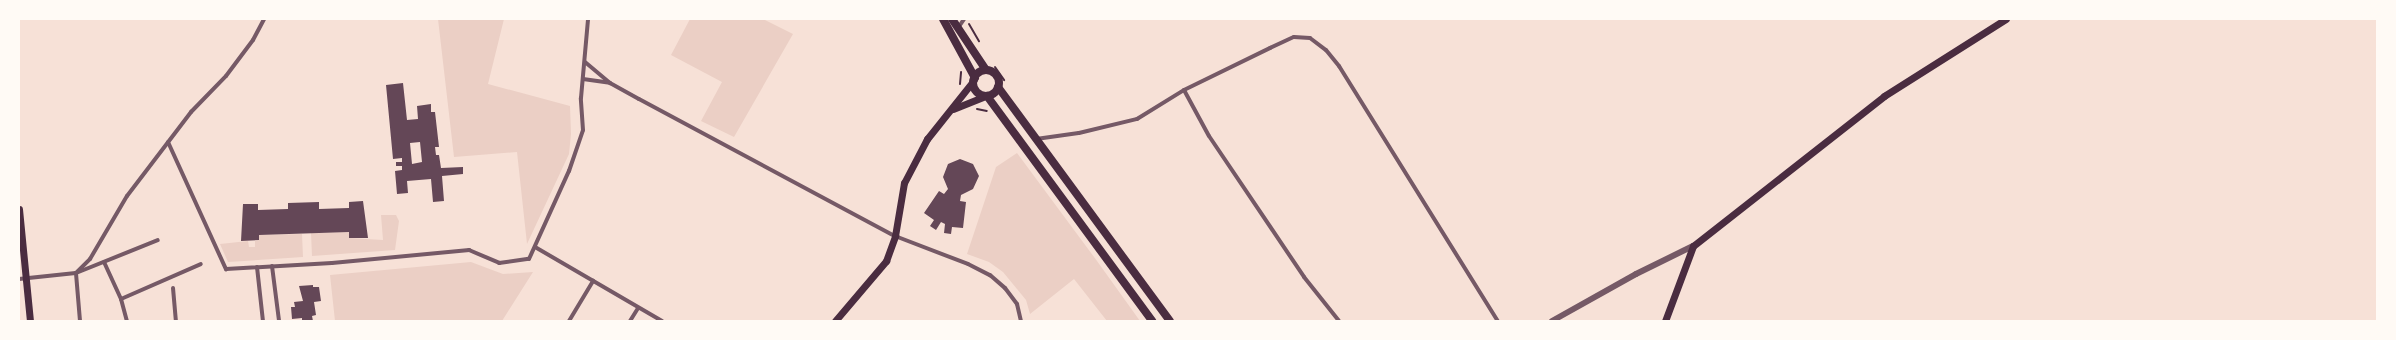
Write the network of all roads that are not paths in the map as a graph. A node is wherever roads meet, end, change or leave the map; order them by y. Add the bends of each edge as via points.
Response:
1 (264, 19) edge
2 (588, 19) edge
3 (943, 19) edge
4 (952, 19) edge
5 (964, 19) edge
6 (2006, 19) edge
7 (958, 28) junction
8 (585, 62) junction
9 (986, 70) junction
10 (583, 79) junction
11 (974, 79) junction
12 (610, 83) junction
13 (998, 87) junction
14 (1184, 90) junction
15 (986, 96) junction
16 (952, 109) junction
17 (1034, 140) junction
18 (168, 142) junction
19 (19, 209) edge
20 (895, 236) junction
21 (158, 240) dead end
22 (1693, 246) junction
23 (535, 247) junction
24 (104, 262) junction
25 (201, 264) dead end
26 (272, 266) junction
27 (257, 267) junction
28 (76, 273) junction
29 (23, 279) edge
30 (593, 282) junction
31 (173, 288) dead end
32 (121, 299) junction
33 (638, 308) junction
34 (30, 321) edge
35 (80, 321) edge
36 (127, 321) edge
37 (176, 321) edge
38 (263, 321) edge
39 (278, 321) edge
40 (569, 321) edge
41 (630, 321) edge
42 (662, 321) edge
43 (835, 321) edge
44 (1021, 321) edge
45 (1152, 321) edge
46 (1170, 321) edge
47 (1339, 321) edge
48 (1498, 321) edge
49 (1552, 321) edge
50 (1665, 321) edge

1 - 18 street via 253,40 226,76
2 - 8 street
3 - 11 main road
4 - 7 main road
5 - 7 street
6 - 22 main road via 1884,96
7 - 9 main road
8 - 10 street
8 - 12 street
9 - 11 main road via 979,72
9 - 13 main road via 997,76
10 - 12 street
10 - 23 street via 583,130 570,171
11 - 15 main road via 975,89
11 - 16 main road
12 - 20 street
13 - 15 main road via 994,93
13 - 17 main road
14 - 17 street via 1137,119 1079,133
14 - 47 street via 1209,136 1304,277
14 - 48 street via 1294,37 1310,38 1326,50 1339,66
15 - 16 main road
15 - 45 main road
16 - 20 main road via 927,139 904,182
17 - 46 main road
18 - 27 street via 226,269
18 - 28 street via 127,196 98,247
19 - 29 main road
20 - 43 main road via 886,261
20 - 44 street via 990,275 1005,288 1017,304
21 - 24 street
22 - 49 street via 1636,274
22 - 50 main road
23 - 26 street via 529,259 499,262 469,250
23 - 30 street
24 - 28 street
24 - 32 street
25 - 32 street
26 - 27 street
26 - 39 street
27 - 38 street
28 - 29 street
28 - 35 street
29 - 34 main road
30 - 33 street
30 - 40 street
31 - 37 street
32 - 36 street
33 - 41 street
33 - 42 street

